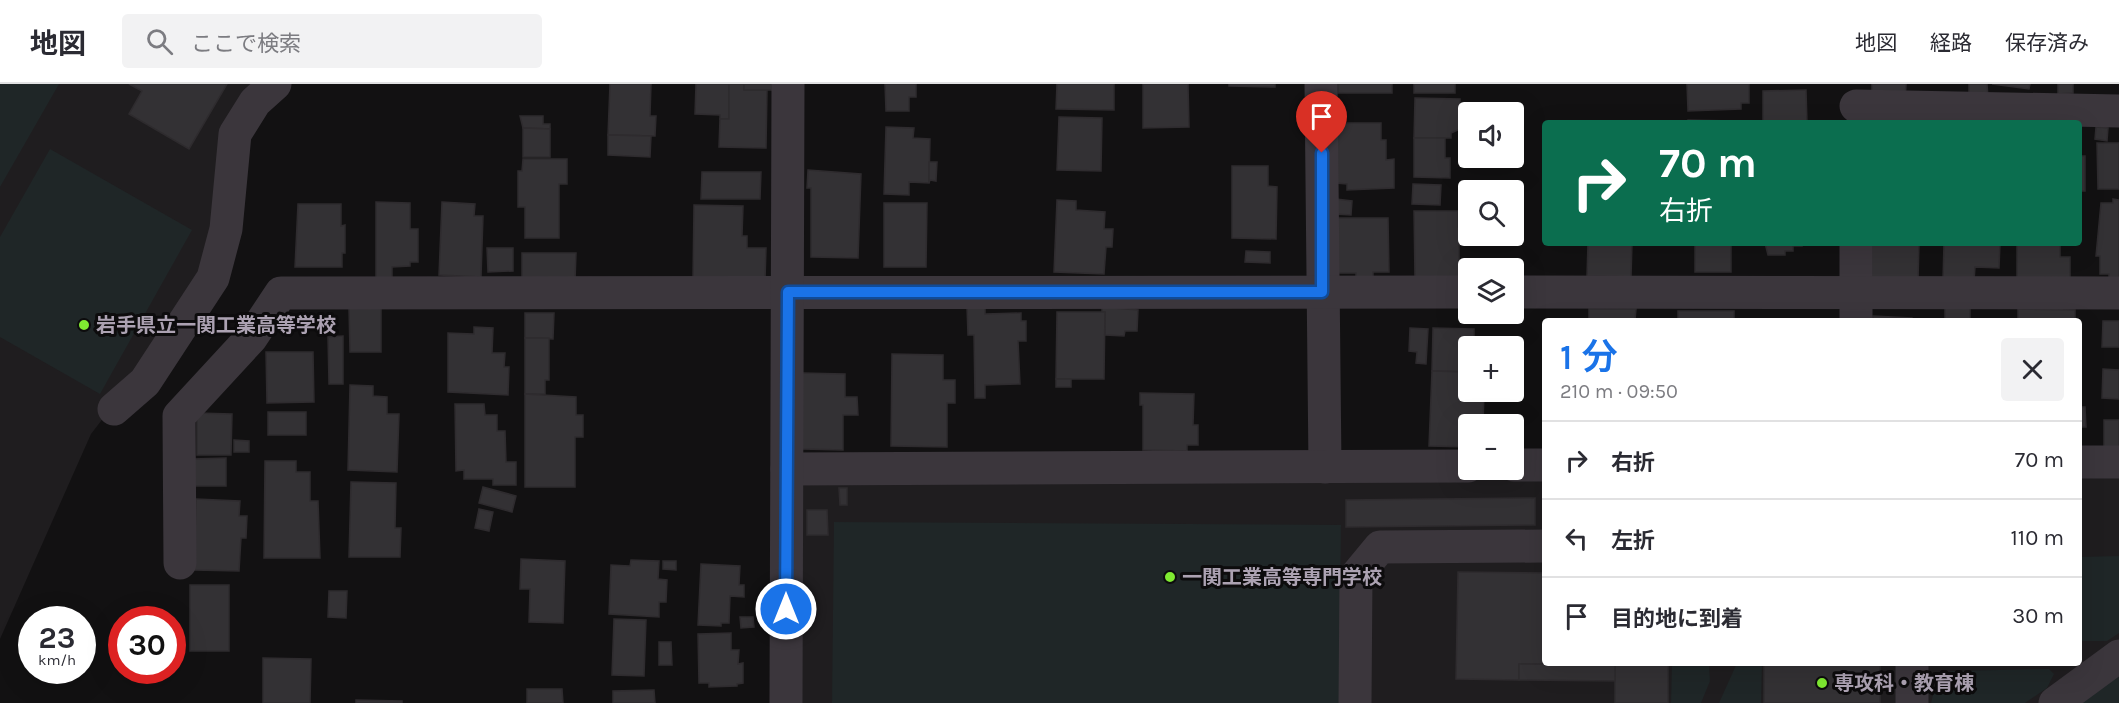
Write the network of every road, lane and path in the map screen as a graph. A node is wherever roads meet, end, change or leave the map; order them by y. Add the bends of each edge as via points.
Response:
1 (275, 84) edge
2 (788, 84) edge
3 (1321, 84) edge
4 (1856, 104) edge
5 (2119, 111) edge
6 (1856, 246) edge
7 (788, 292) junction
8 (1322, 292) junction
9 (1458, 292) edge
10 (1524, 292) edge
11 (2119, 293) edge
12 (1856, 307) edge
13 (114, 409) dead end
14 (2082, 462) edge
15 (2119, 462) edge
16 (1524, 465) edge
17 (1542, 465) edge
18 (1458, 466) edge
19 (1325, 467) junction
20 (787, 469) junction
21 (1542, 546) edge
22 (180, 563) dead end
23 (2082, 653) edge
24 (2119, 655) edge
25 (1912, 666) edge
26 (786, 703) edge
27 (1355, 703) edge
28 (1912, 703) edge
29 (2055, 703) edge

1 - 13 street via 255,102 236,134 226,229 213,278 145,382
2 - 7 street
3 - 8 street
4 - 5 street
6 - 12 street
7 - 8 street
7 - 20 street
7 - 22 street via 281,293 251,338 179,416
8 - 9 street
8 - 19 street
10 - 12 street
11 - 12 street
14 - 15 street
16 - 17 street
18 - 19 street
19 - 20 street
20 - 26 street
21 - 27 street via 1380,547 1356,576
23 - 24 street
24 - 29 street
25 - 28 street

